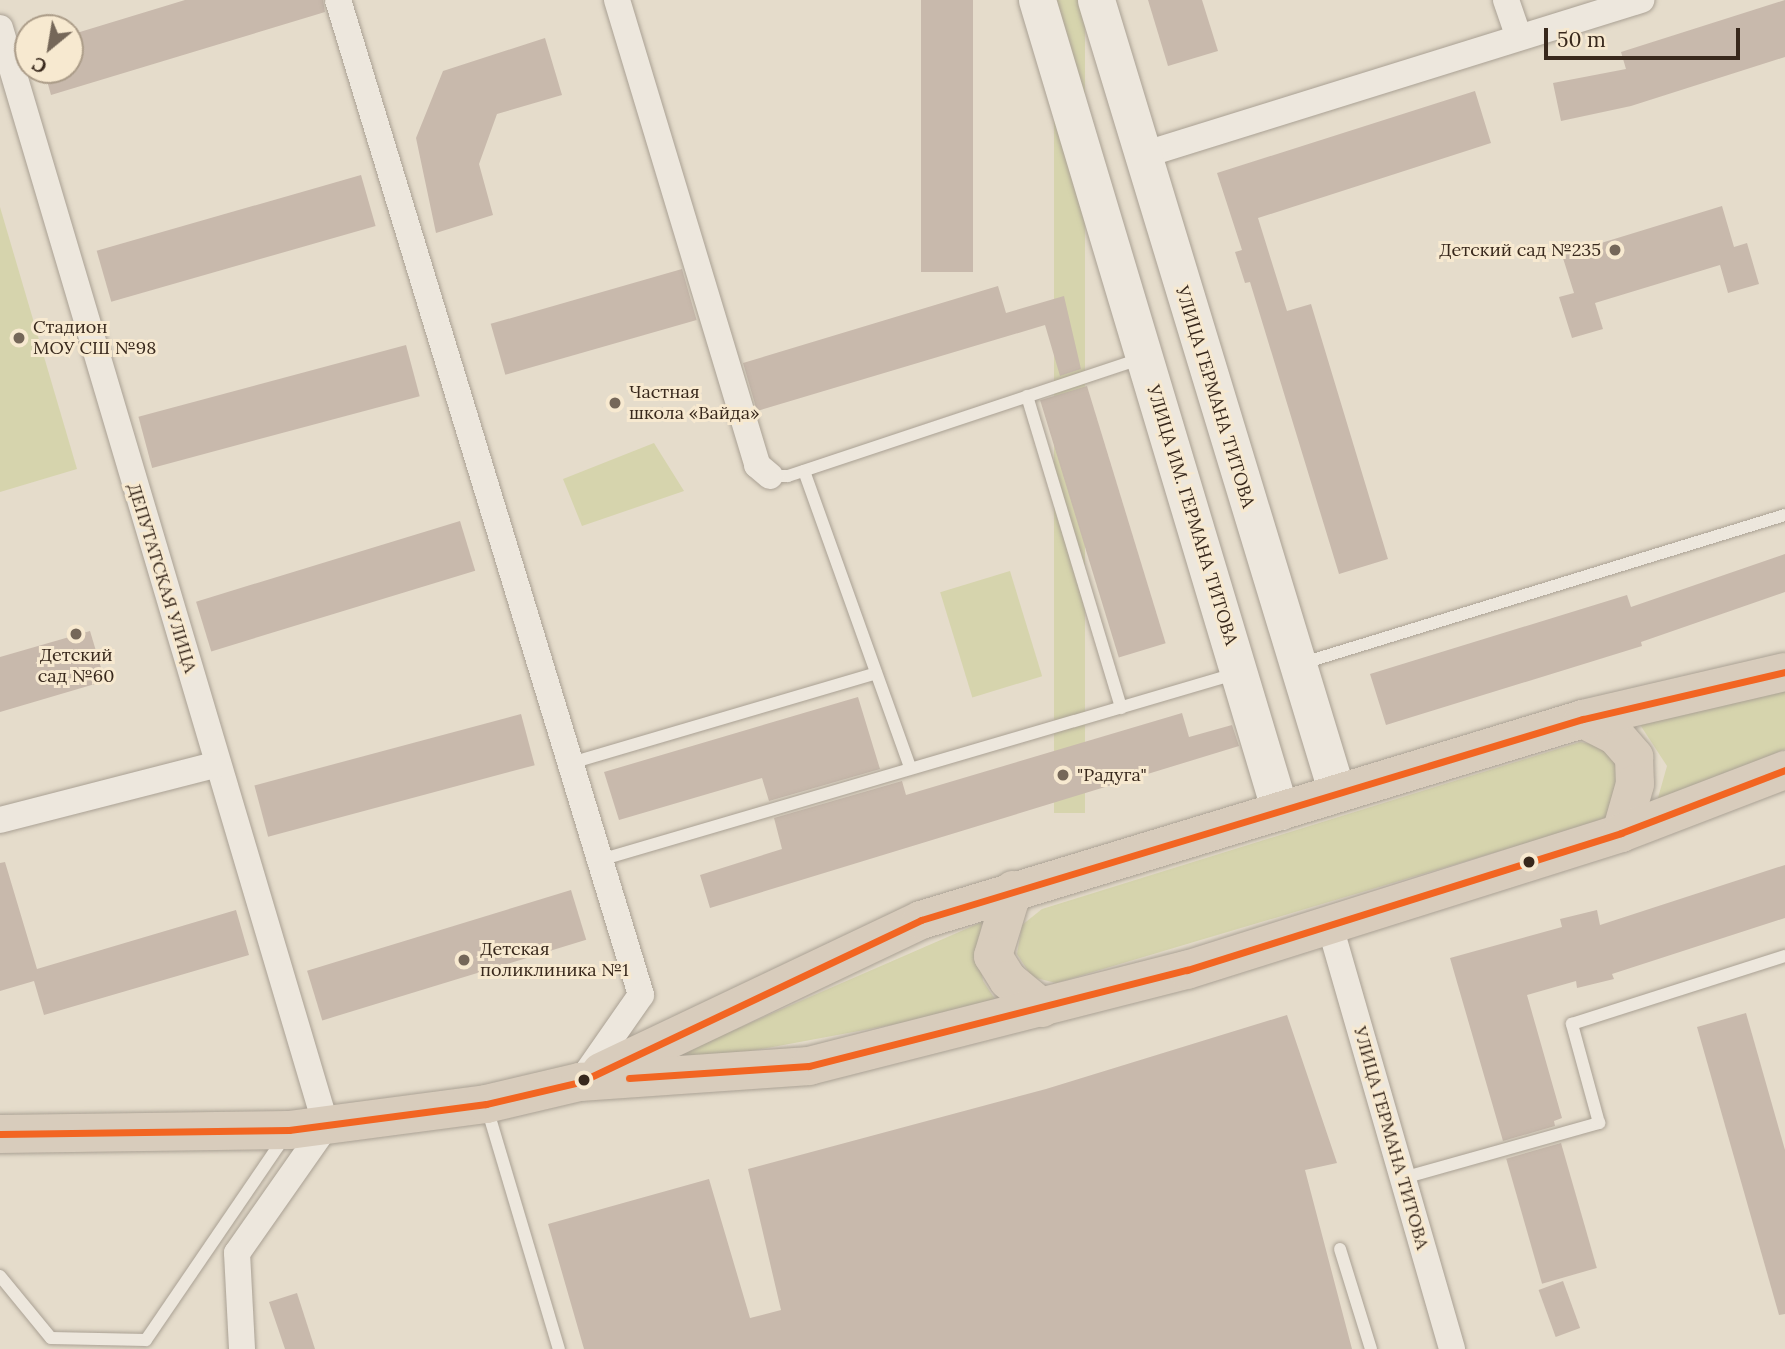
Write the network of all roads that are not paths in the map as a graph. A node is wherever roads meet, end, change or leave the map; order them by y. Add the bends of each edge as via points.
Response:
1 (338, 0) edge
2 (617, 0) edge
3 (1037, 0) edge
4 (1096, 0) edge
5 (1506, 0) edge
6 (1641, 0) edge
7 (0, 28) edge
8 (1518, 35) junction
9 (1143, 155) junction
10 (1144, 357) junction
11 (1027, 396) junction
12 (804, 471) junction
13 (770, 476) joint
14 (1785, 515) edge
15 (1296, 666) junction
16 (1783, 671) edge
17 (876, 673) junction
18 (1239, 673) junction
19 (1121, 708) junction
20 (1583, 719) junction
21 (571, 763) junction
22 (218, 764) junction
23 (910, 767) junction
24 (1774, 777) edge
25 (1337, 793) junction
26 (1280, 811) junction
27 (0, 820) edge
28 (1621, 833) junction
29 (600, 860) junction
30 (1013, 890) junction
31 (1329, 926) junction
32 (1785, 956) edge
33 (1042, 1008) junction
34 (580, 1082) junction
35 (486, 1104) junction
36 (308, 1128) junction
37 (0, 1134) edge
38 (1403, 1178) junction
39 (1340, 1249) dead end
40 (0, 1276) edge
41 (242, 1349) edge
42 (559, 1349) edge
43 (1371, 1349) edge
44 (1452, 1349) edge

1 - 21 street
2 - 13 street via 757,465
3 - 10 street
4 - 9 street, УЛИЦА ГЕРМАНА ТИТОВА
5 - 8 street
6 - 8 street
7 - 22 street, ДЕПУТАТСКАЯ УЛИЦА
8 - 9 street
9 - 15 street, УЛИЦА ГЕРМАНА ТИТОВА
10 - 11 lane
10 - 18 street, УЛИЦА ИМ. ГЕРМАНА ТИТОВА
11 - 12 lane
11 - 19 lane
12 - 13 lane
12 - 17 lane
14 - 15 lane
15 - 25 street, УЛИЦА ГЕРМАНА ТИТОВА
16 - 20 highway
17 - 21 lane
17 - 23 lane
18 - 19 lane
18 - 26 street
19 - 23 lane
20 - 25 highway
20 - 28 highway via 1616,736 1634,757 1635,784
21 - 29 street
22 - 27 street
22 - 36 street, ДЕПУТАТСКАЯ УЛИЦА
23 - 29 lane
24 - 28 highway
25 - 26 highway
26 - 30 highway
28 - 31 highway
29 - 34 street via 642,995
30 - 33 highway via 993,956 1008,980
30 - 34 highway via 921,920
31 - 33 highway
31 - 38 street, УЛИЦА ГЕРМАНА ТИТОВА
32 - 38 lane via 1572,1024 1599,1123
33 - 34 highway via 809,1066
34 - 35 highway
35 - 36 highway
35 - 42 lane
36 - 37 highway
36 - 40 lane via 146,1340 51,1338
36 - 41 street via 237,1253
38 - 44 street, УЛИЦА ГЕРМАНА ТИТОВА
39 - 43 lane

